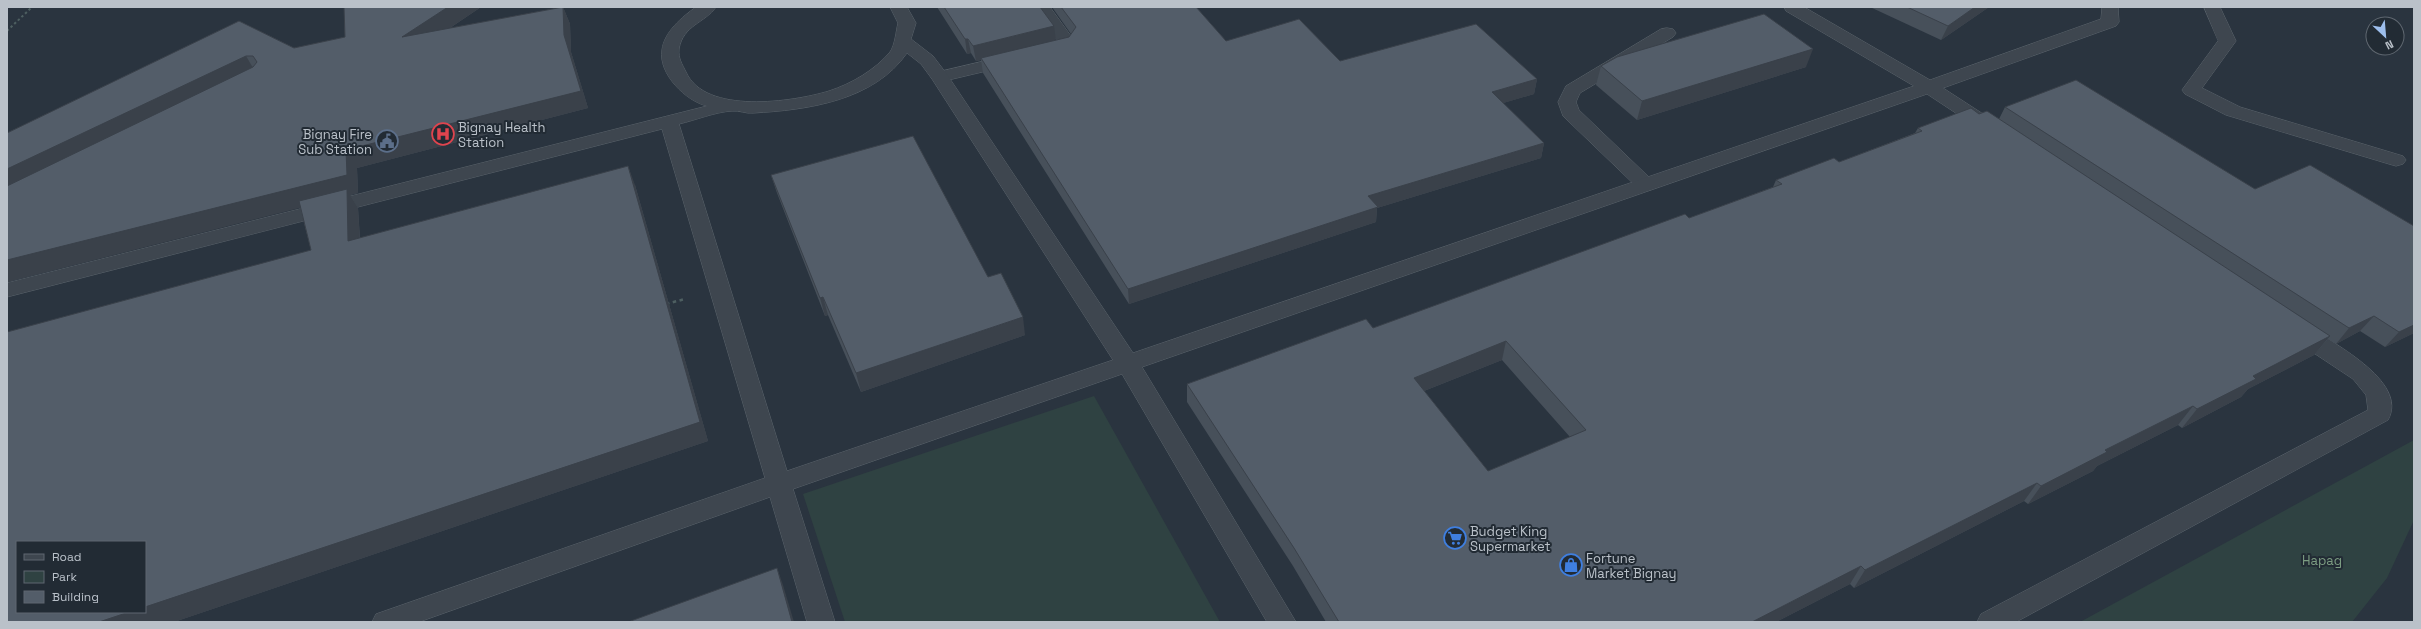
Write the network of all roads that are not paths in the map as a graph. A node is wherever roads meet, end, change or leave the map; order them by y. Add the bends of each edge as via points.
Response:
1 (708, 7) edge
2 (898, 7) edge
3 (1041, 7) edge
4 (1792, 7) edge
5 (2110, 7) edge
6 (2212, 7) edge
7 (1667, 33) dead end
8 (905, 43) junction
9 (940, 77) junction
10 (1929, 87) junction
11 (729, 106) junction
12 (669, 122) junction
13 (2009, 140) edge
14 (2396, 160) dead end
15 (1646, 185) junction
16 (7, 290) edge
17 (2281, 320) edge
18 (1128, 364) junction
19 (778, 484) junction
20 (386, 622) edge
21 (821, 622) edge
22 (1282, 622) edge
23 (1991, 622) edge

1 - 11 street via 680,29 669,50 670,69 684,87 708,100
2 - 8 street via 907,21
3 - 9 street via 1067,43 1064,46
4 - 10 street
5 - 10 street via 2110,22
6 - 14 street via 2227,41 2191,90 2233,111
7 - 15 street via 1572,90 1567,102 1570,112
8 - 9 street via 927,60
8 - 11 street via 888,66 859,86 781,108
9 - 18 street
10 - 13 street
10 - 15 street
11 - 12 street
12 - 16 street
12 - 19 street
15 - 18 street
17 - 23 street via 2361,373 2377,392 2380,414
18 - 19 street
18 - 22 street
19 - 20 street
19 - 21 street

